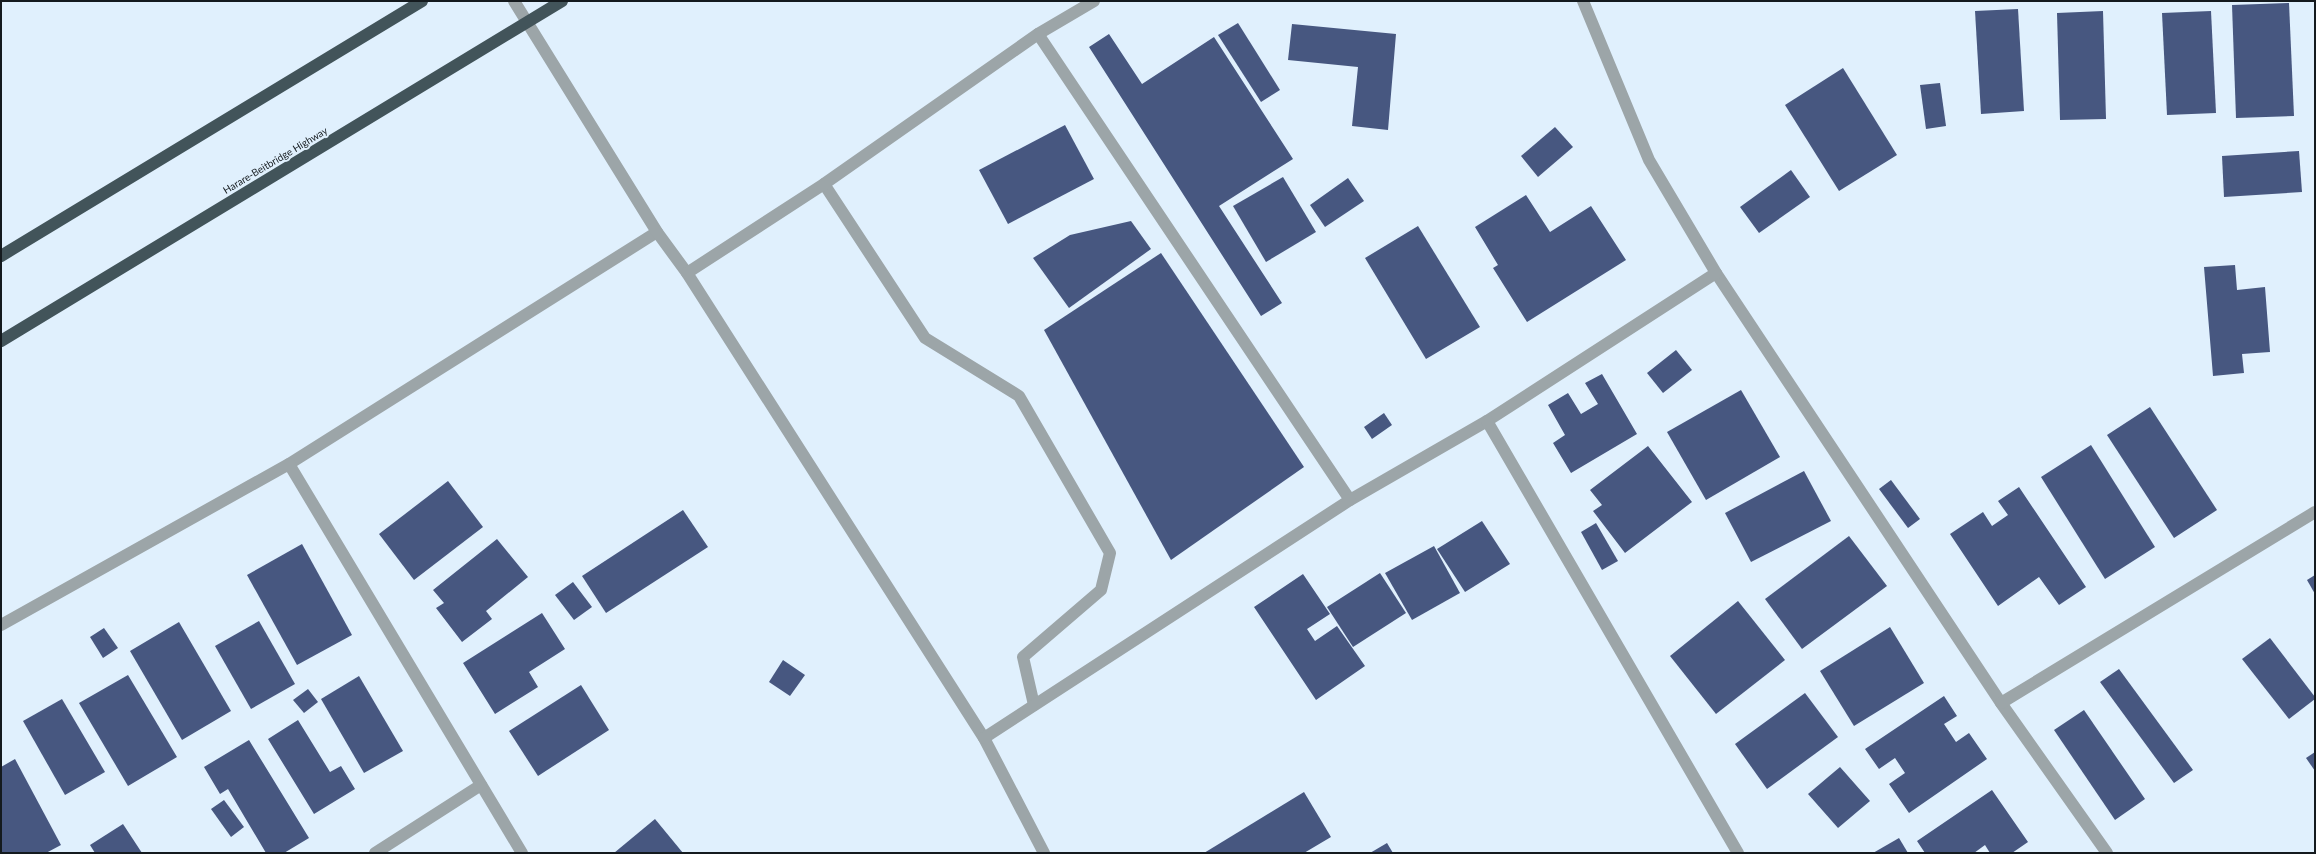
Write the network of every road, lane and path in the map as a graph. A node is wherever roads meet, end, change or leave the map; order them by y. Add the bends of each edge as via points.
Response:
1 (422, 1) edge
2 (514, 1) edge
3 (562, 1) edge
4 (1094, 1) edge
5 (1583, 1) edge
6 (527, 22) junction
7 (1038, 34) junction
8 (824, 184) junction
9 (657, 232) junction
10 (1, 256) edge
11 (686, 273) junction
12 (1716, 273) junction
13 (1, 341) edge
14 (1487, 421) junction
15 (289, 464) junction
16 (1350, 500) junction
17 (2315, 512) edge
18 (1, 625) edge
19 (2000, 704) junction
20 (1034, 705) junction
21 (984, 738) junction
22 (481, 785) junction
23 (375, 853) edge
24 (522, 853) edge
25 (1044, 853) edge
26 (1738, 853) edge
27 (2107, 853) edge

1 - 10 highway
2 - 6 street
3 - 6 highway, Harare-Beitbridge Highway
4 - 7 street
5 - 12 street via 1648,160
6 - 9 street
6 - 13 highway, Harare-Beitbridge Highway
7 - 8 street
7 - 16 street
8 - 11 street
8 - 20 street via 925,338 1019,396 1110,553 1101,590 1023,657
9 - 11 street
9 - 15 street
11 - 21 street
12 - 14 street
12 - 19 street
14 - 16 street
14 - 26 street
15 - 18 street
15 - 22 street
16 - 20 street
17 - 19 street
19 - 27 street
20 - 21 street
21 - 25 street
22 - 23 street
22 - 24 street

